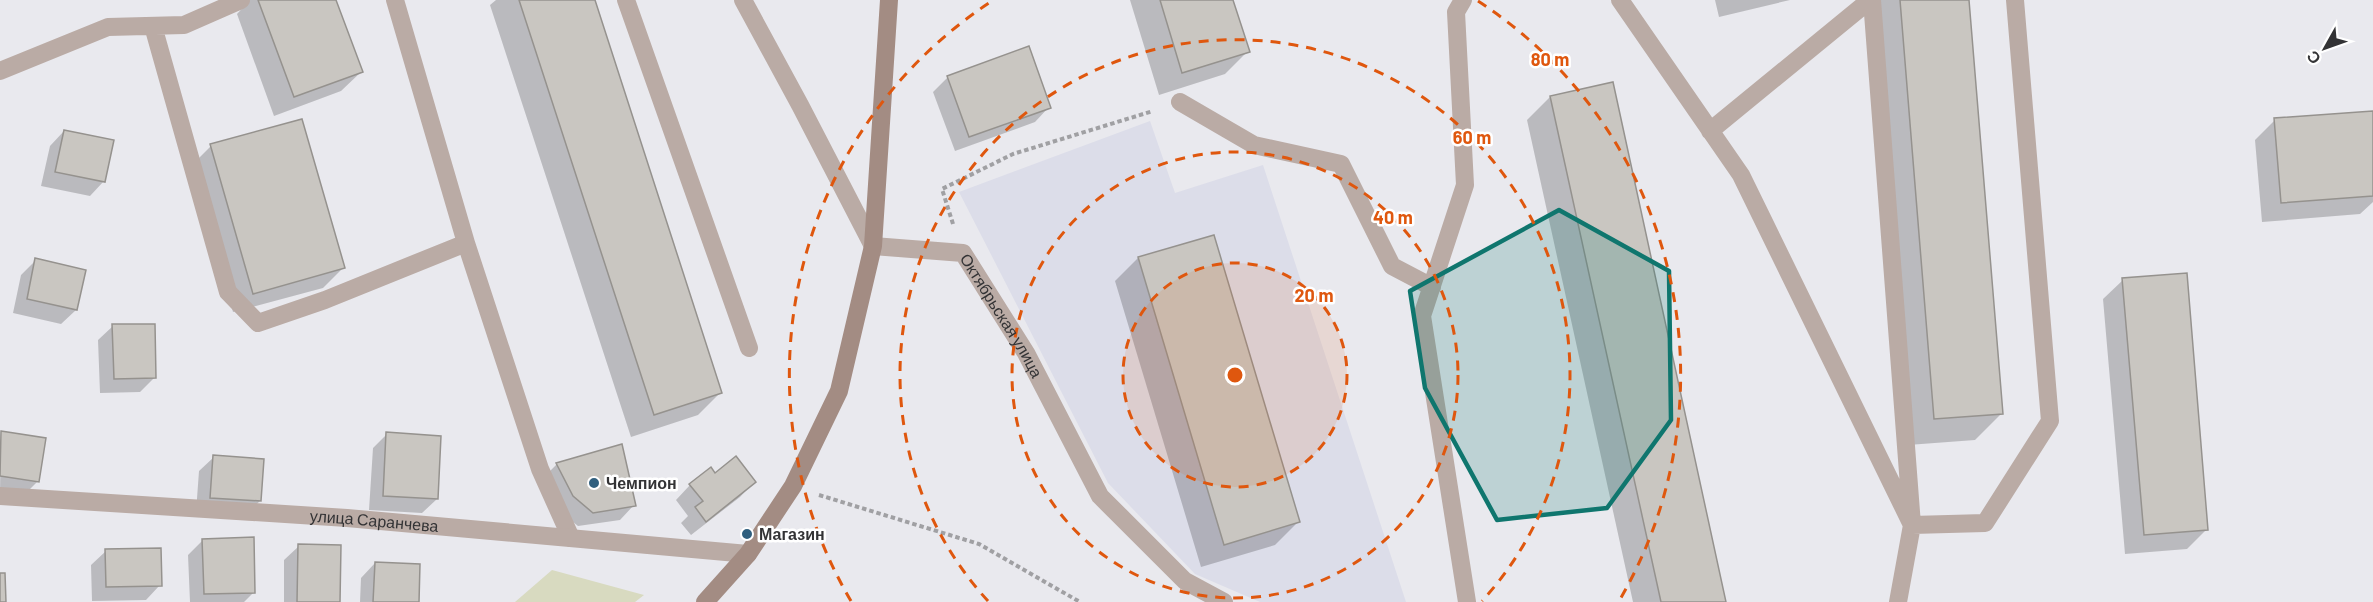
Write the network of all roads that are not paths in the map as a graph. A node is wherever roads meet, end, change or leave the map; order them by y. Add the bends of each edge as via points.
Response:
1 (241, 0) edge
2 (395, 0) edge
3 (626, 0) edge
4 (743, 0) edge
5 (889, 0) edge
6 (1463, 0) edge
7 (1620, 0) edge
8 (1871, 0) edge
9 (2015, 0) edge
10 (153, 26) junction
11 (0, 71) edge
12 (1180, 102) road end
13 (1710, 131) junction
14 (466, 243) junction
15 (873, 246) junction
16 (1432, 287) junction
17 (749, 348) dead end
18 (0, 496) edge
19 (1912, 525) junction
20 (571, 538) junction
21 (748, 554) junction
22 (705, 602) edge
23 (1224, 602) edge
24 (1467, 602) edge
25 (1898, 602) edge

1 - 10 street via 184,25
2 - 14 street
3 - 17 street
4 - 15 street
5 - 15 main road
6 - 16 street via 1456,12 1465,185
7 - 13 street
8 - 13 street
8 - 19 street
9 - 19 street via 2050,421 1985,523
10 - 11 street via 108,27
10 - 14 street via 228,292 258,323
12 - 16 street via 1254,145 1341,164 1392,266
13 - 19 street via 1742,175
14 - 20 street via 540,469
15 - 21 main road via 839,391 793,486
15 - 23 street, Октябрьская улица via 963,253 1026,352 1100,496 1185,581
16 - 24 street via 1422,316
18 - 20 street, улица Саранчева via 347,518
19 - 25 street
20 - 21 street, улица Саранчева
21 - 22 main road

